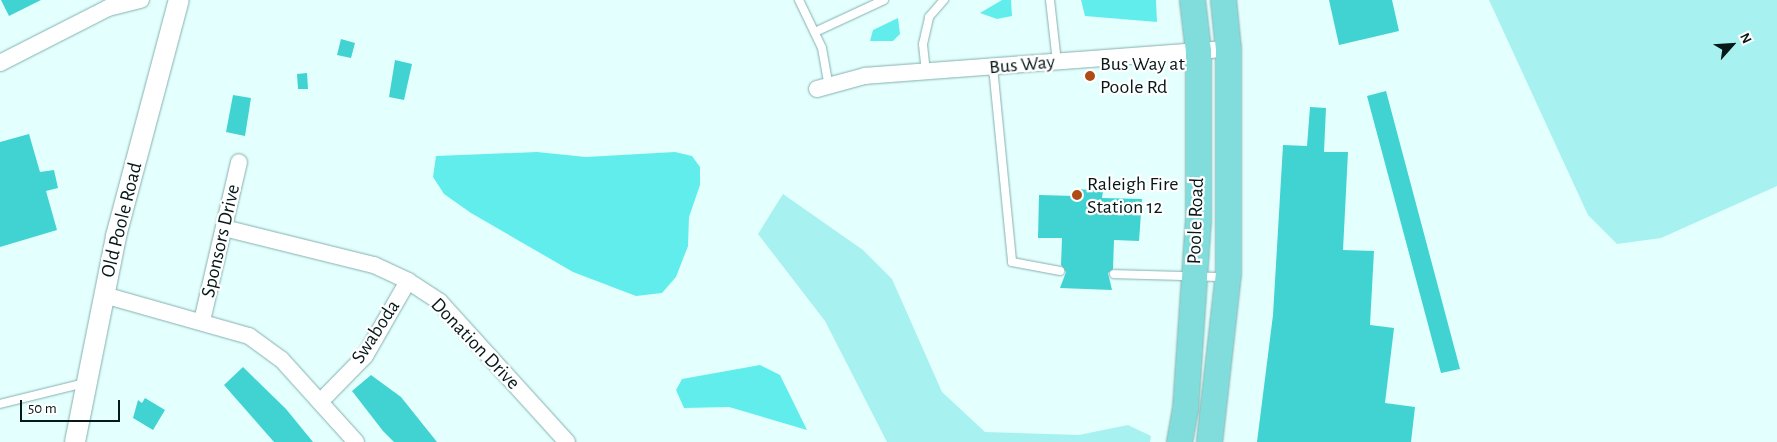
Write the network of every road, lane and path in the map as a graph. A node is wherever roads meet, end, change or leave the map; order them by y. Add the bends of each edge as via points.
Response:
1 (141, 0) edge
2 (179, 0) edge
3 (799, 0) edge
4 (884, 0) edge
5 (944, 0) edge
6 (1050, 0) edge
7 (1192, 0) edge
8 (1223, 0) edge
9 (816, 32) junction
10 (1228, 50) junction
11 (1198, 51) junction
12 (1057, 62) junction
13 (0, 64) edge
14 (993, 67) junction
15 (926, 73) junction
16 (823, 87) joint
17 (239, 162) dead end
18 (224, 228) junction
19 (1060, 271) dead end
20 (1114, 274) dead end
21 (1194, 275) junction
22 (1227, 277) junction
23 (408, 281) junction
24 (104, 295) junction
25 (202, 321) junction
26 (86, 383) junction
27 (320, 402) junction
28 (0, 404) edge
29 (75, 442) edge
30 (356, 442) edge
31 (567, 442) edge
32 (1179, 442) edge
33 (1210, 442) edge

1 - 13 street via 108,8
2 - 24 street, Old Poole Road
3 - 9 lane
4 - 9 lane
5 - 15 lane via 929,17 923,44
6 - 12 lane
7 - 11 main road, Poole Road
8 - 10 main road, Poole Road
9 - 16 lane
10 - 11 street, Bus Way
10 - 22 main road, Poole Road
11 - 12 street, Bus Way
11 - 21 main road, Poole Road
12 - 14 street, Bus Way
14 - 15 street, Bus Way
14 - 19 lane via 1012,262
15 - 16 street, Bus Way via 865,76
17 - 18 street, Sponsors Drive
18 - 23 street, Donation Drive via 374,265
18 - 25 street, Sponsors Drive
20 - 21 lane
21 - 22 lane
21 - 32 main road, Poole Road
22 - 33 main road, Poole Road
23 - 27 street, Swaboda via 365,356
23 - 31 street, Donation Drive via 440,302
24 - 25 street
24 - 26 street, Old Poole Road
25 - 27 street via 249,336 269,348
26 - 28 lane
26 - 29 street, Old Poole Road
27 - 30 street

